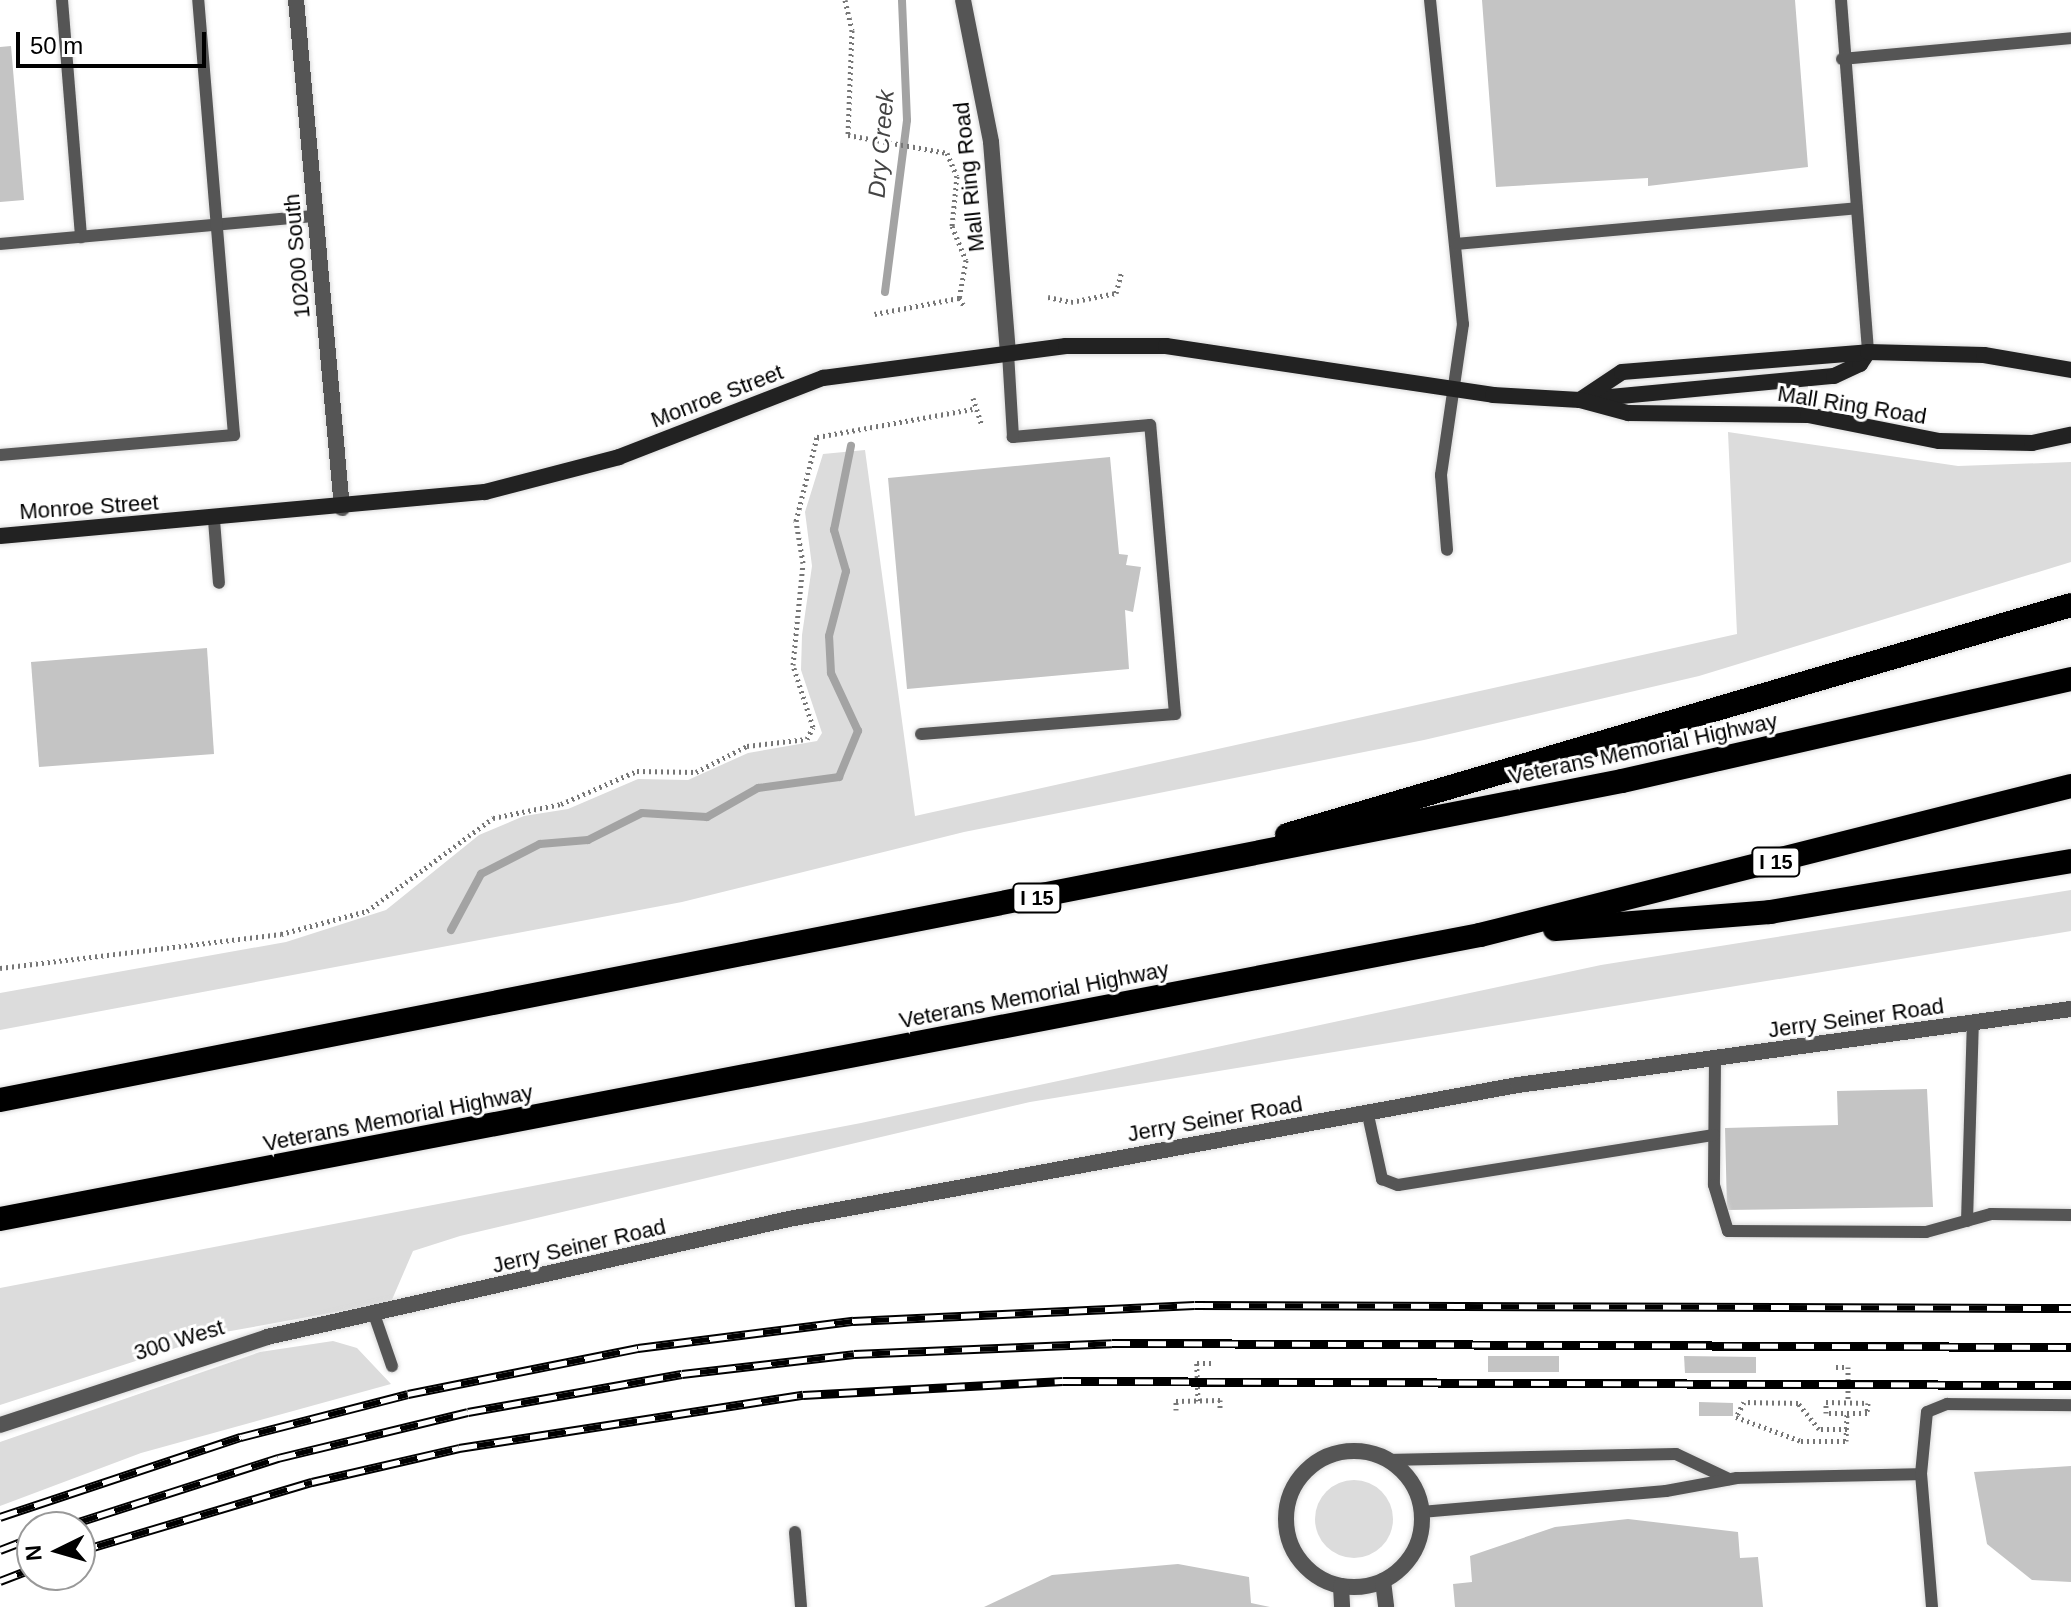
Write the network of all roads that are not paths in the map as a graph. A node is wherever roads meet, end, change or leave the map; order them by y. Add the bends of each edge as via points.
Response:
1 (62, 0) edge
2 (198, 0) edge
3 (296, 0) edge
4 (963, 0) edge
5 (1430, 0) edge
6 (1841, 0) edge
7 (2071, 38) edge
8 (1842, 59) junction
9 (1856, 208) junction
10 (316, 216) junction
11 (216, 225) junction
12 (81, 237) junction
13 (0, 244) edge
14 (1456, 244) junction
15 (1008, 352) junction
16 (1868, 352) junction
17 (2071, 362) edge
18 (2041, 364) junction
19 (2071, 370) edge
20 (1452, 389) junction
21 (1580, 400) junction
22 (2071, 435) edge
23 (0, 455) edge
24 (342, 508) junction
25 (214, 520) junction
26 (0, 536) edge
27 (1447, 550) dead end
28 (219, 583) dead end
29 (2071, 605) edge
30 (2071, 679) edge
31 (921, 734) dead end
32 (2071, 786) edge
33 (2071, 861) edge
34 (1162, 874) junction
35 (1480, 935) junction
36 (2071, 1009) edge
37 (1973, 1023) junction
38 (1715, 1060) junction
39 (0, 1100) edge
40 (1368, 1115) junction
41 (1714, 1135) junction
42 (2071, 1215) edge
43 (0, 1219) edge
44 (1967, 1221) junction
45 (375, 1317) junction
46 (392, 1366) dead end
47 (2071, 1405) edge
48 (0, 1425) edge
49 (1386, 1460) junction
50 (1921, 1474) junction
51 (1729, 1479) junction
52 (1421, 1512) junction
53 (795, 1532) dead end
54 (1383, 1581) junction
55 (1341, 1586) junction
56 (801, 1607) edge
57 (1342, 1607) edge
58 (1386, 1607) edge
59 (1932, 1607) edge

1 - 12 lane
2 - 11 lane
3 - 10 street, 10200 South
4 - 15 street, Mall Ring Road via 991,142
5 - 14 lane
6 - 8 lane
7 - 8 lane
8 - 9 lane
9 - 14 lane
9 - 16 lane
10 - 11 lane
10 - 24 street, 10200 South
11 - 12 lane
11 - 23 lane via 234,435
12 - 13 lane
14 - 20 lane via 1463,324
15 - 20 street, Monroe Street via 1166,346
15 - 24 street, Monroe Street via 823,378 552,477
15 - 31 lane via 1013,437 1150,425 1175,714
16 - 18 street, Mall Ring Road
16 - 21 street, Mall Ring Road via 1622,372
17 - 18 street, Mall Ring Road
18 - 19 street, Mall Ring Road
20 - 21 street, Mall Ring Road
20 - 27 lane via 1441,475
21 - 22 street, Mall Ring Road via 1628,413 1808,415 1982,444
24 - 25 street, Monroe Street
25 - 26 street, Monroe Street
25 - 28 lane
29 - 34 highway via 1816,685 1607,736
30 - 34 highway, Veterans Memorial Highway / I 15 via 1622,781
32 - 35 highway, Veterans Memorial Highway / I 15
33 - 35 highway via 1770,912
34 - 39 highway, Veterans Memorial Highway / I 15
35 - 43 highway, Veterans Memorial Highway / I 15
36 - 37 street, Jerry Seiner Road
37 - 38 street, Jerry Seiner Road
37 - 44 lane
38 - 40 street, Jerry Seiner Road via 1518,1085
38 - 41 lane
40 - 41 lane via 1382,1179 1398,1185
40 - 45 street, Jerry Seiner Road via 789,1219
41 - 44 lane via 1716,1208 1728,1231 1926,1232
42 - 44 lane
45 - 46 lane
45 - 48 street, 300 West via 178,1361
47 - 50 lane via 1933,1407 1921,1425
49 - 51 lane via 1676,1454
49 - 52 street via 1410,1482
49 - 55 street via 1364,1452 1332,1455 1305,1473 1289,1501 1296,1555
50 - 51 lane
50 - 59 lane
51 - 52 lane
52 - 54 street via 1413,1553
53 - 56 lane
54 - 55 street
54 - 58 street
55 - 57 street

